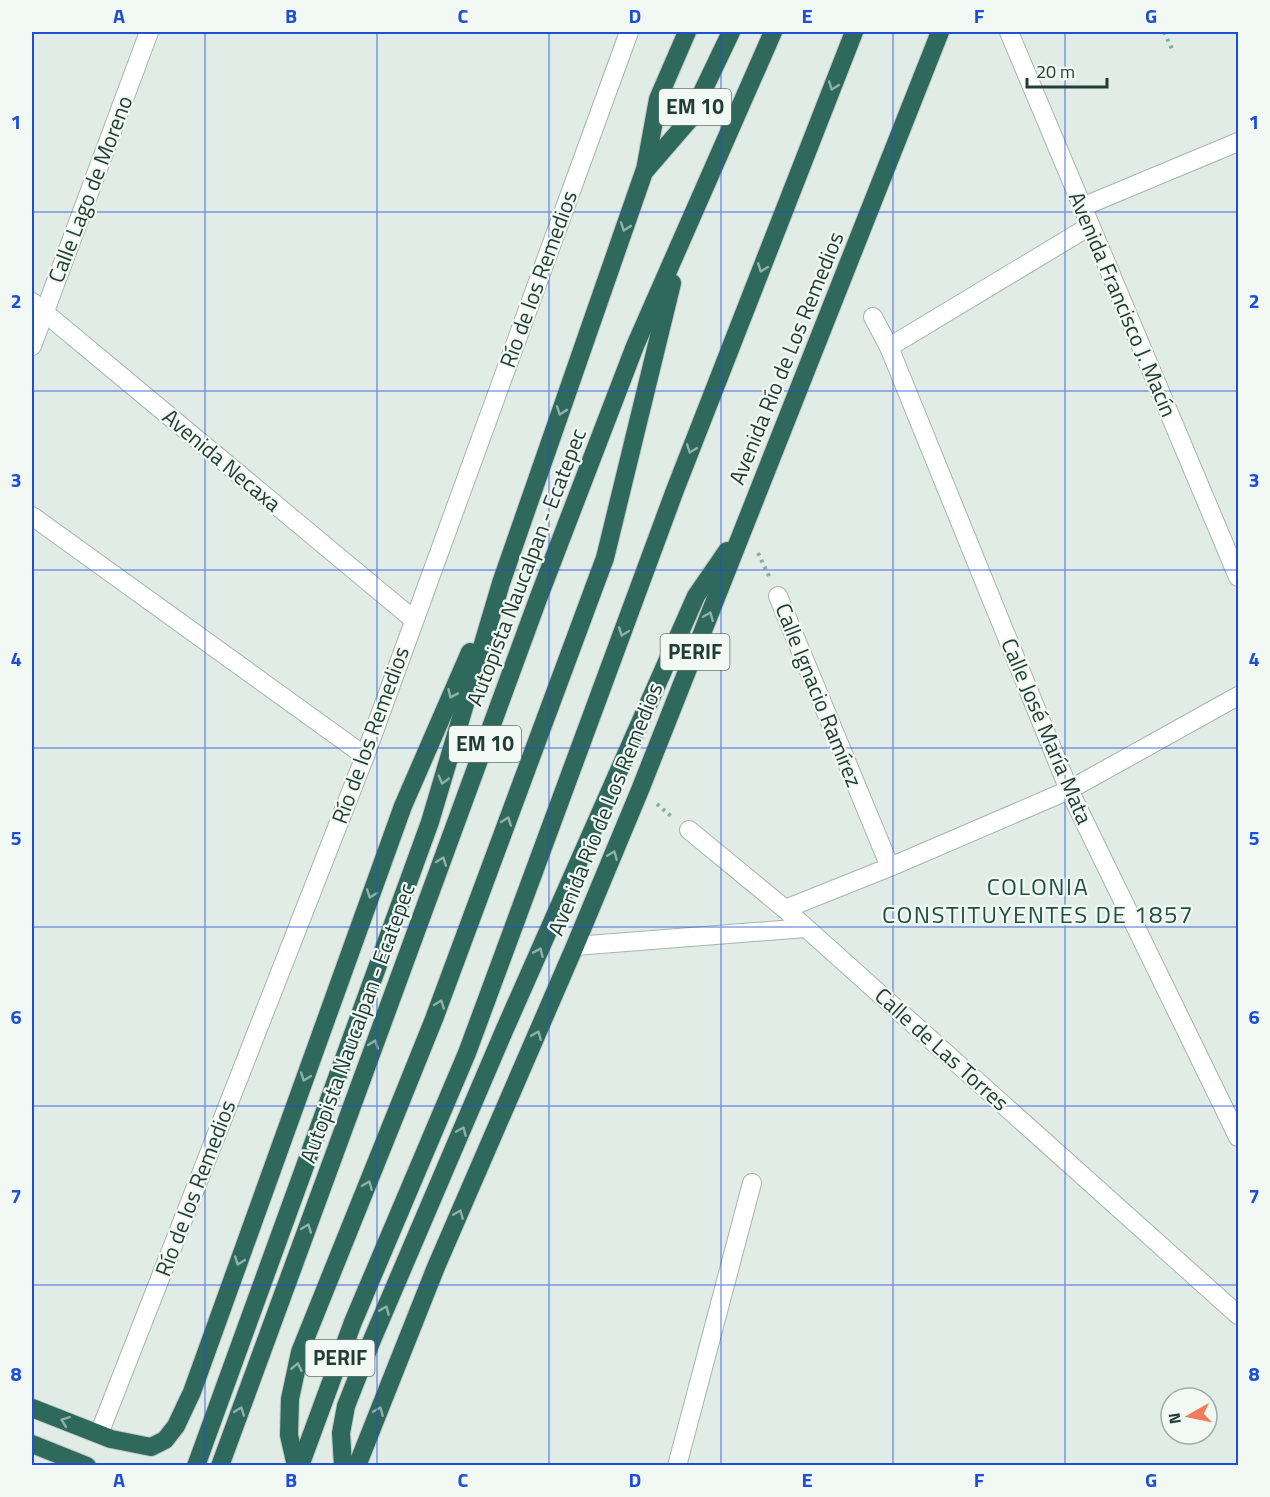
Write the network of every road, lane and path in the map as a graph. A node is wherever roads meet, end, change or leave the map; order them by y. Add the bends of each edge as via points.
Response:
1 (149, 32) edge
2 (630, 32) edge
3 (687, 32) edge
4 (731, 32) edge
5 (773, 32) edge
6 (854, 32) edge
7 (940, 32) edge
8 (1009, 32) edge
9 (1164, 32) edge
10 (1173, 51) dead end
11 (1239, 142) edge
12 (644, 171) junction
13 (1082, 207) junction
14 (1090, 226) junction
15 (685, 230) junction
16 (38, 307) edge
17 (873, 317) dead end
18 (32, 346) edge
19 (889, 347) junction
20 (32, 516) edge
21 (745, 525) junction
22 (1239, 577) edge
23 (501, 583) junction
24 (778, 596) joint
25 (413, 619) junction
26 (1239, 696) edge
27 (365, 756) junction
28 (640, 790) junction
29 (1069, 790) junction
30 (689, 830) joint
31 (890, 867) junction
32 (785, 909) junction
33 (806, 928) junction
34 (575, 946) junction
35 (1239, 1137) edge
36 (752, 1183) dead end
37 (1239, 1315) edge
38 (32, 1408) edge
39 (99, 1434) junction
40 (32, 1444) edge
41 (87, 1466) edge
42 (196, 1466) edge
43 (220, 1466) edge
44 (298, 1466) edge
45 (344, 1466) edge
46 (357, 1466) edge
47 (677, 1466) edge

1 - 16 street, Calle Lago de Moreno
2 - 25 street, Río de los Remedios
3 - 12 highway via 658,99
4 - 12 highway, Autopista Naucalpan - Ecatepec / EM 10 via 689,120
5 - 15 highway, Autopista Naucalpan - Ecatepec / EM 10
6 -> 44 highway, Avenida Río de Los Remedios / PERIF via 675,490 467,1053 353,1322
7 - 21 highway, Avenida Río de Los Remedios / PERIF
8 - 13 street, Avenida Francisco J. Macín
9 - 10 path
11 - 13 street
12 -> 23 highway, Autopista Naucalpan - Ecatepec / EM 10
13 - 14 street, Avenida Francisco J. Macín
14 - 19 street
14 - 22 street, Avenida Francisco J. Macín
43 -> 15 highway, Autopista Naucalpan - Ecatepec / EM 10 via 538,599 635,346
44 -> 15 highway via 289,1435 290,1399 300,1352 434,1019 604,558
16 - 18 street, Calle Lago de Moreno
16 - 25 street, Avenida Necaxa
17 - 19 street, Calle José María Mata
19 - 29 street, Calle José María Mata
20 - 27 street
21 - 24 path, Calle Ignacio Ramírez
28 -> 21 highway, Avenida Río de Los Remedios / PERIF
45 -> 21 highway via 341,1433 355,1382 696,596
23 -> 39 highway via 403,806 192,1392 176,1426 165,1440 150,1448
23 -> 42 highway, Autopista Naucalpan - Ecatepec / EM 10 via 430,822
24 - 31 street, Calle Ignacio Ramírez
25 - 27 street, Río de los Remedios
26 - 29 street
27 - 39 street, Río de los Remedios
28 - 30 path
34 -> 28 highway, Avenida Río de Los Remedios / PERIF
29 - 31 street
29 - 35 street, Calle José María Mata
30 - 32 street, Calle de Las Torres
31 - 32 street
32 - 33 street, Calle de Las Torres
33 - 34 street
33 - 37 street, Calle de Las Torres
46 -> 34 highway, Avenida Río de Los Remedios / PERIF via 436,1267
36 - 47 street
39 -> 38 highway
40 - 41 highway

